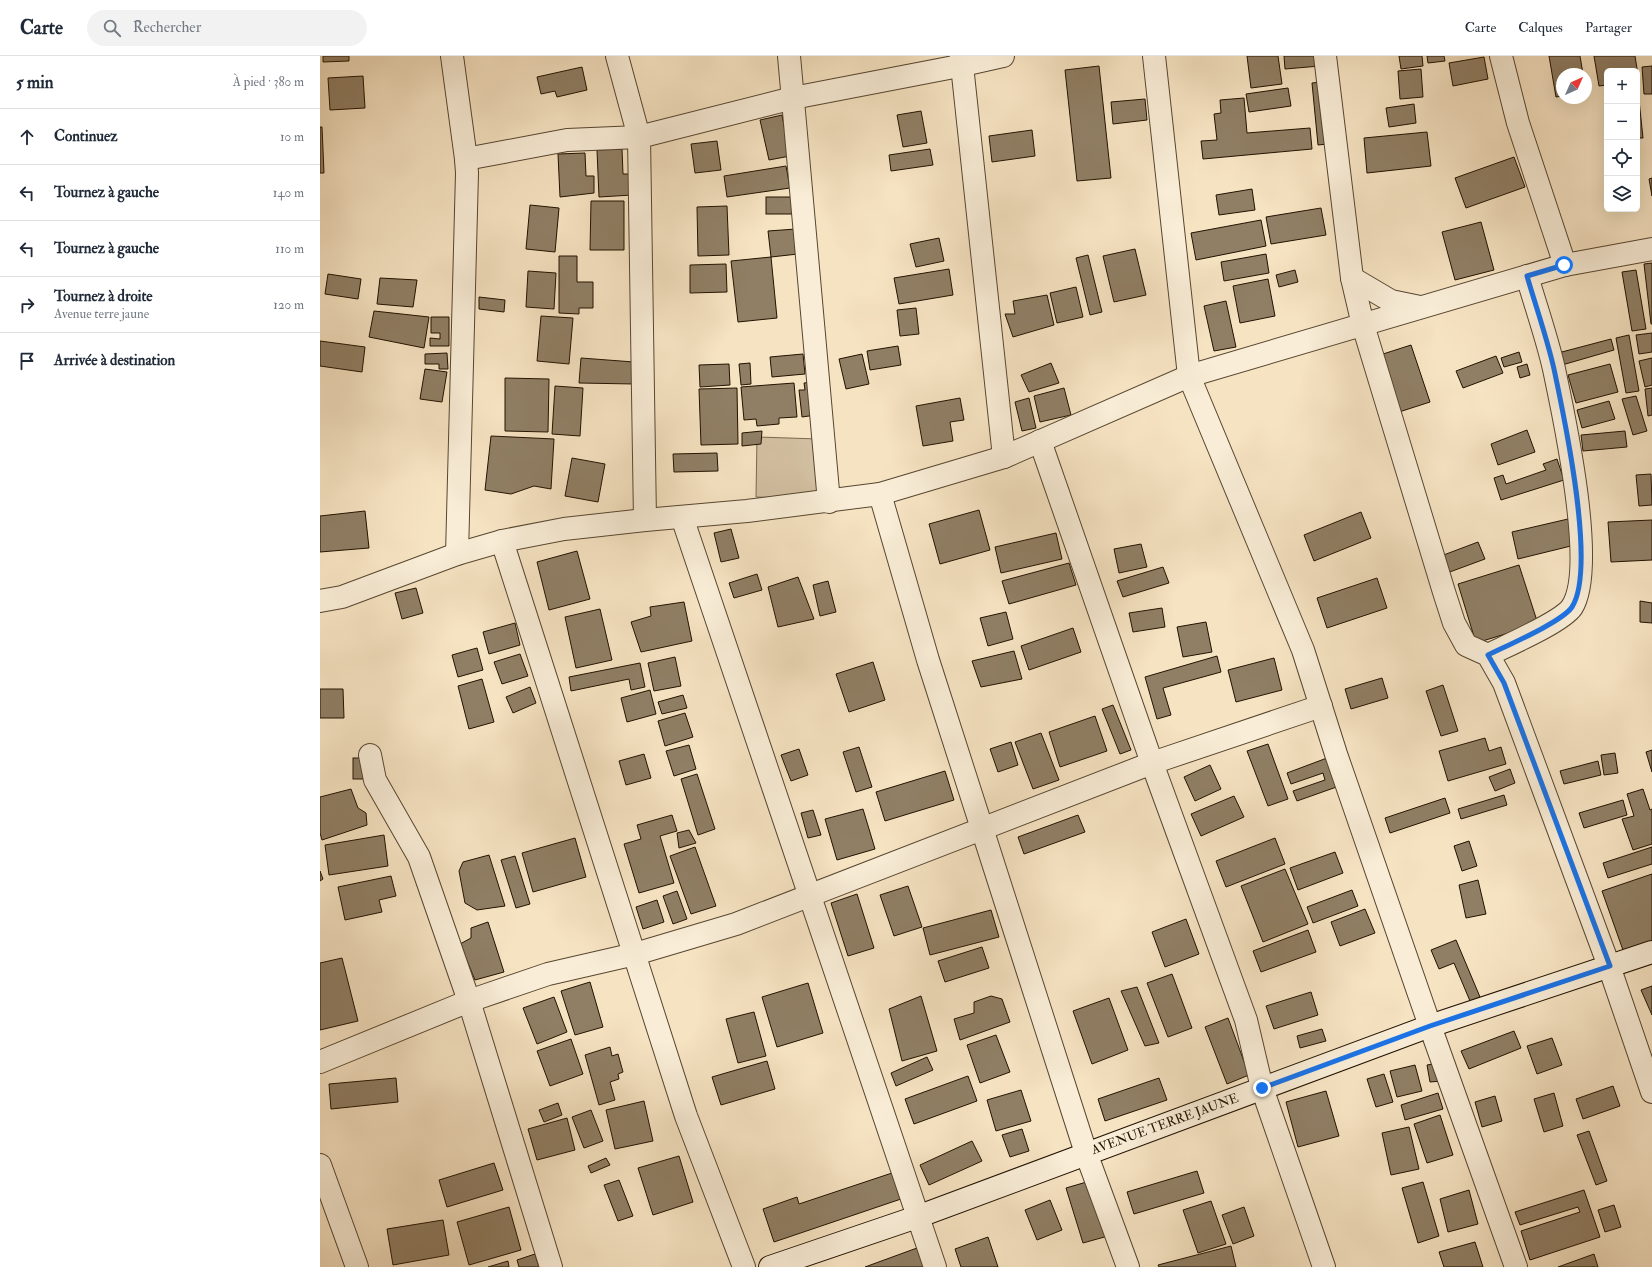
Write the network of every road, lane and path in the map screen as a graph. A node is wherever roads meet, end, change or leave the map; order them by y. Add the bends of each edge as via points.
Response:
1 (452, 56) edge
2 (617, 56) edge
3 (788, 56) edge
4 (1003, 56) edge
5 (1154, 56) edge
6 (1326, 56) edge
7 (1501, 56) edge
8 (961, 60) edge
9 (793, 98) junction
10 (639, 136) junction
11 (466, 159) junction
12 (1652, 249) edge
13 (1564, 265) junction
14 (1527, 276) junction
15 (1352, 278) junction
16 (1421, 308) junction
17 (1363, 325) junction
18 (1189, 376) junction
19 (1040, 441) junction
20 (1004, 457) junction
21 (880, 494) junction
22 (829, 502) junction
23 (682, 517) junction
24 (645, 520) junction
25 (502, 541) junction
26 (457, 554) junction
27 (320, 601) edge
28 (1488, 655) junction
29 (1321, 706) junction
30 (370, 755) dead end
31 (1152, 763) junction
32 (983, 830) junction
33 (811, 895) junction
34 (1652, 952) edge
35 (635, 954) junction
36 (1610, 966) junction
37 (469, 1001) junction
38 (1430, 1026) junction
39 (320, 1062) edge
40 (1262, 1088) junction
41 (1652, 1092) edge
42 (1086, 1153) junction
43 (320, 1164) edge
44 (917, 1217) junction
45 (356, 1267) edge
46 (551, 1267) edge
47 (744, 1267) edge
48 (770, 1267) edge
49 (935, 1267) edge
50 (1128, 1267) edge
51 (1324, 1267) edge
52 (1516, 1267) edge

1 - 11 street
2 - 10 street
3 - 9 street
4 - 8 street
5 - 18 street
6 - 15 street
7 - 13 street via 1518,123
8 - 9 street
8 - 20 street
9 - 10 street
9 - 22 street
10 - 11 street via 568,140
10 - 24 street
11 - 26 street
12 - 13 street
13 - 14 street
14 - 16 street
14 - 28 street via 1554,368 1574,478 1580,526 1580,572 1572,608 1540,630
15 - 16 street via 1392,301
15 - 17 street
16 - 17 street
17 - 18 street
17 - 28 street via 1454,624 1466,645
18 - 19 street
18 - 29 street via 1303,650
19 - 20 street
19 - 31 street
20 - 21 street
21 - 22 street
21 - 32 street via 928,660
22 - 23 street
23 - 24 street
23 - 33 street
24 - 25 street via 564,529
25 - 26 street
25 - 35 street
26 - 27 street via 342,597
28 - 36 street via 1504,683
29 - 31 street
29 - 38 street
30 - 37 street via 375,780 419,857
31 - 32 street
31 - 40 street via 1246,1020
32 - 33 street
32 - 42 street
33 - 35 street via 736,924
33 - 44 street
34 - 36 street, AVENUE TERRE JAUNE
35 - 37 street via 548,974
35 - 47 street via 686,1116
36 - 38 street, AVENUE TERRE JAUNE
36 - 41 street
37 - 39 street
37 - 46 street
38 - 40 street, AVENUE TERRE JAUNE
38 - 52 street
40 - 42 street, AVENUE TERRE JAUNE
40 - 51 street
42 - 44 street, AVENUE TERRE JAUNE
42 - 50 street
43 - 45 street
44 - 48 street, AVENUE TERRE JAUNE
44 - 49 street

